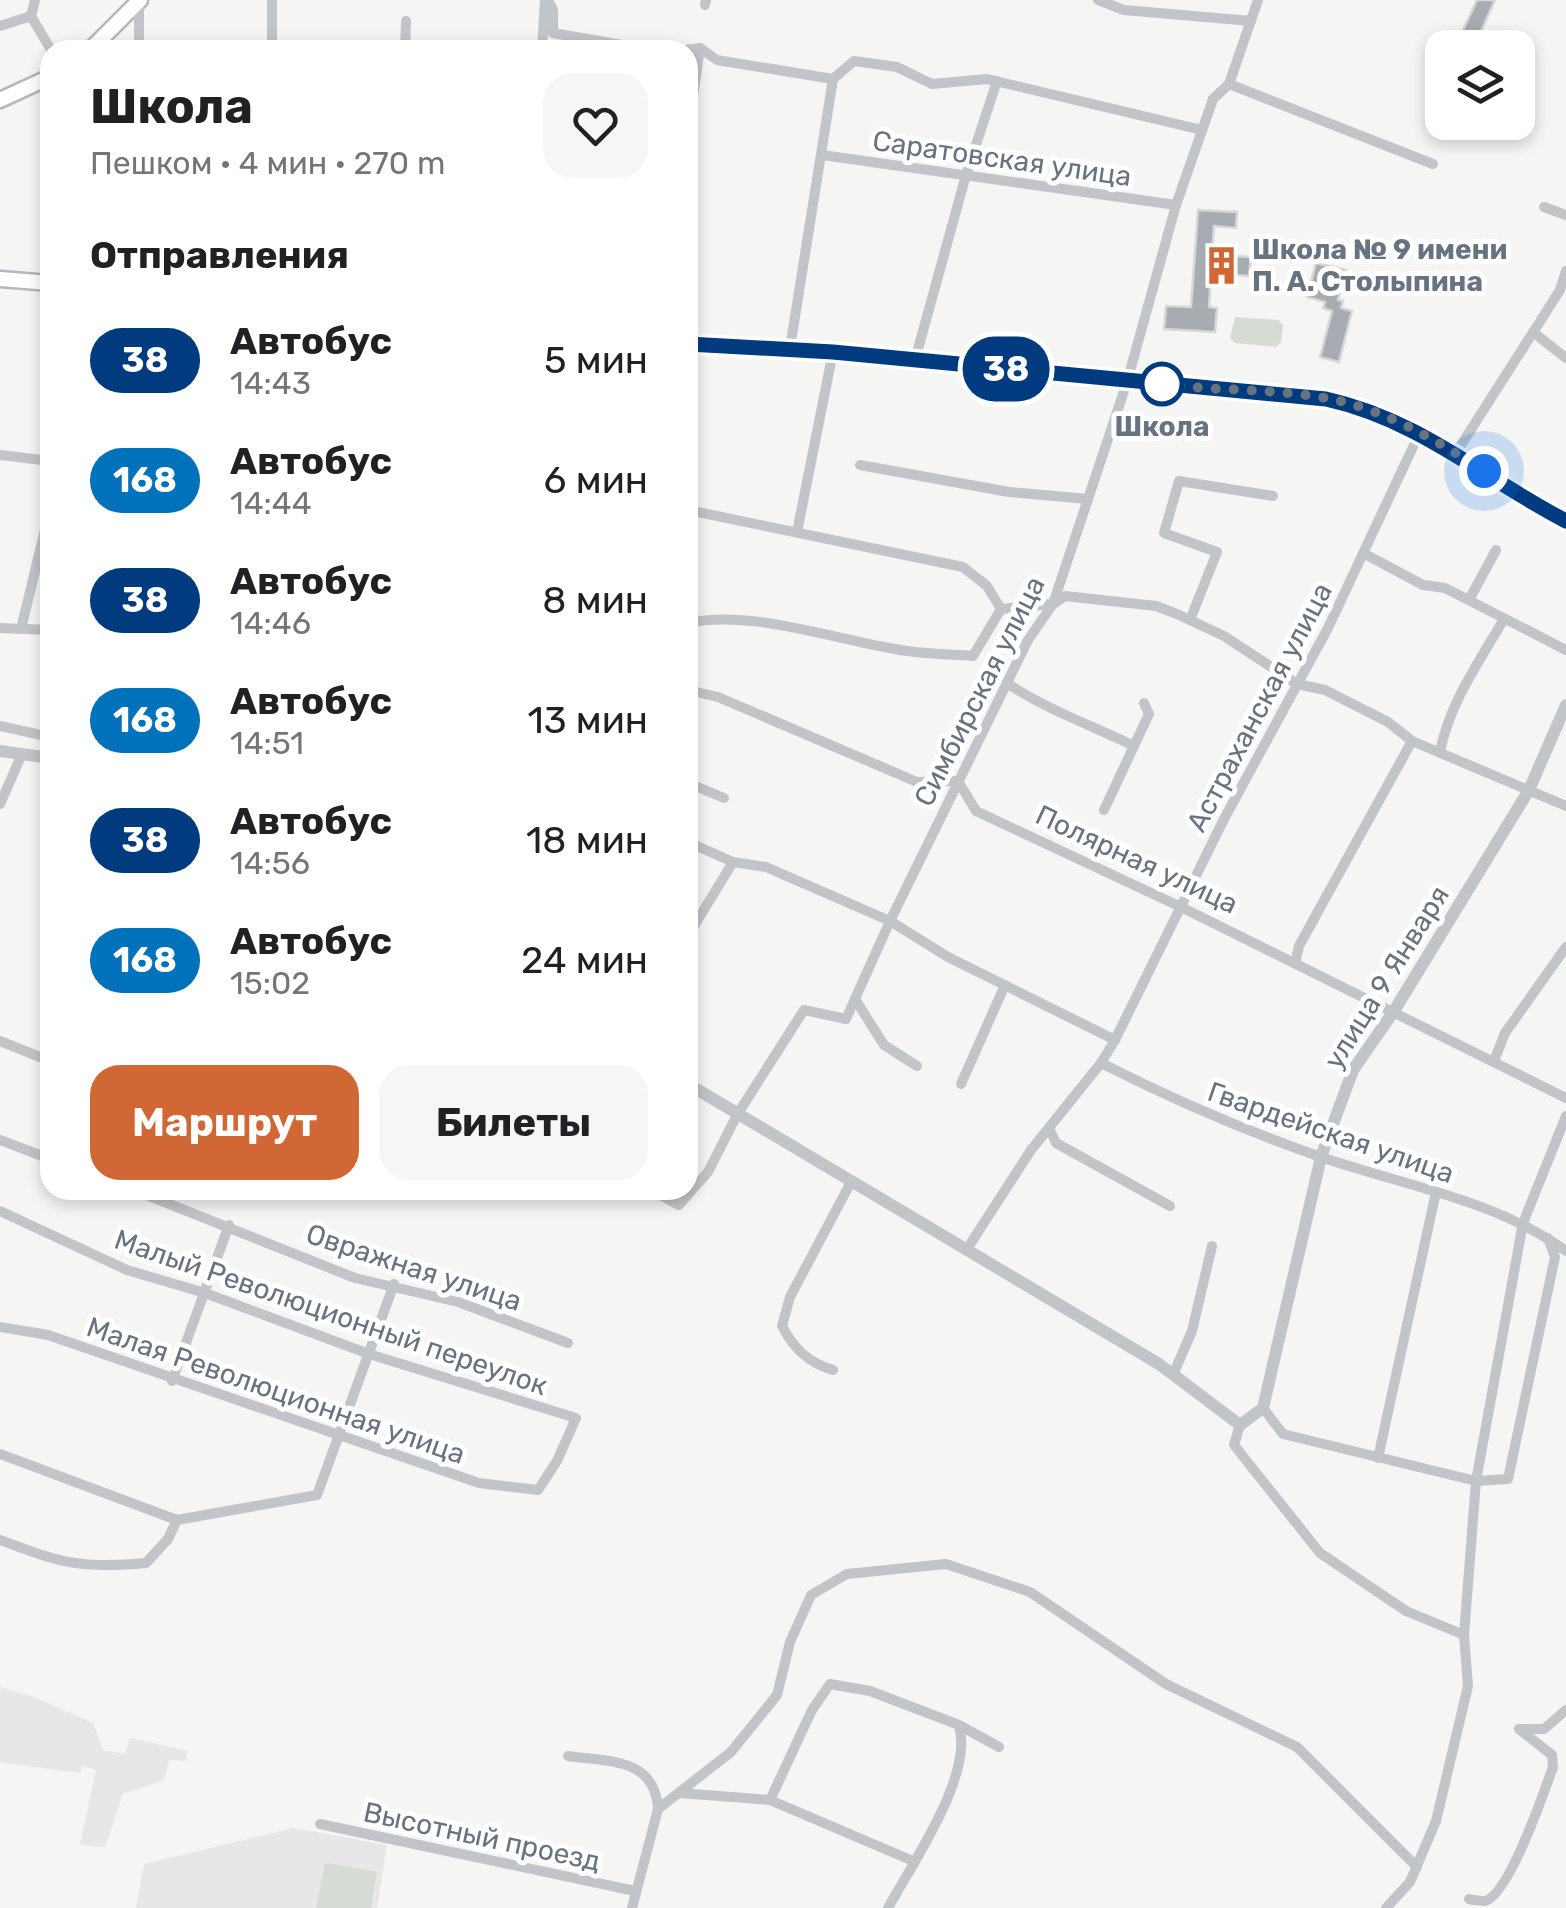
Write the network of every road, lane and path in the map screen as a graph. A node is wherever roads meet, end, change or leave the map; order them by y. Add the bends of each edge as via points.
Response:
1 (35, 0) edge
2 (272, 0) edge
3 (547, 0) edge
4 (1098, 0) edge
5 (1258, 0) edge
6 (140, 1) edge
7 (31, 16) junction
8 (406, 21) dead end
9 (1251, 21) junction
10 (0, 26) edge
11 (45, 40) edge
12 (100, 40) edge
13 (139, 40) edge
14 (272, 40) edge
15 (405, 40) edge
16 (543, 40) edge
17 (593, 40) edge
18 (700, 48) joint
19 (698, 62) edge
20 (833, 78) junction
21 (997, 81) junction
22 (40, 82) edge
23 (1229, 84) junction
24 (1, 100) edge
25 (0, 112) edge
26 (1202, 130) junction
27 (822, 155) junction
28 (1433, 164) dead end
29 (966, 175) junction
30 (1176, 205) junction
31 (1544, 206) dead end
32 (1566, 215) edge
33 (1566, 271) edge
34 (0, 279) edge
35 (40, 282) edge
36 (1533, 332) junction
37 (698, 345) edge
38 (790, 348) junction
39 (833, 352) junction
40 (1566, 358) edge
41 (915, 360) junction
42 (1128, 382) junction
43 (1420, 432) junction
44 (1456, 453) junction
45 (0, 455) edge
46 (40, 459) edge
47 (860, 465) dead end
48 (1273, 496) dead end
49 (1088, 499) junction
50 (698, 512) edge
51 (1566, 521) edge
52 (797, 532) junction
53 (1496, 550) dead end
54 (40, 552) edge
55 (1363, 553) junction
56 (1469, 600) junction
57 (1053, 604) junction
58 (1001, 609) junction
59 (1504, 619) junction
60 (1190, 620) junction
61 (698, 621) edge
62 (0, 628) edge
63 (22, 629) junction
64 (40, 630) edge
65 (1566, 650) edge
66 (1007, 683) junction
67 (1297, 684) junction
68 (698, 692) edge
69 (1144, 703) dead end
70 (1566, 706) edge
71 (0, 726) edge
72 (40, 735) edge
73 (1412, 742) junction
74 (1134, 746) junction
75 (0, 751) edge
76 (1440, 752) junction
77 (22, 754) junction
78 (40, 757) edge
79 (958, 781) junction
80 (698, 787) edge
81 (1530, 790) junction
82 (724, 798) dead end
83 (0, 804) edge
84 (1566, 806) edge
85 (1104, 810) dead end
86 (698, 846) edge
87 (733, 862) junction
88 (1181, 906) junction
89 (698, 920) edge
90 (890, 921) junction
91 (1566, 947) edge
92 (1295, 963) junction
93 (1005, 986) junction
94 (855, 999) junction
95 (1394, 1011) junction
96 (1115, 1040) junction
97 (0, 1041) edge
98 (40, 1057) edge
99 (1494, 1061) junction
100 (1102, 1064) junction
101 (917, 1066) dead end
102 (961, 1084) dead end
103 (698, 1090) edge
104 (1566, 1098) edge
105 (737, 1115) junction
106 (1566, 1116) edge
107 (1049, 1128) junction
108 (0, 1140) edge
109 (40, 1155) edge
110 (1320, 1157) junction
111 (851, 1182) junction
112 (698, 1184) edge
113 (1436, 1192) junction
114 (161, 1200) edge
115 (1170, 1206) dead end
116 (0, 1211) edge
117 (1523, 1223) junction
118 (230, 1226) junction
119 (1548, 1238) junction
120 (1212, 1246) dead end
121 (1566, 1248) edge
122 (967, 1249) junction
123 (394, 1284) junction
124 (206, 1293) junction
125 (0, 1327) edge
126 (568, 1342) dead end
127 (369, 1354) junction
128 (833, 1370) dead end
129 (1173, 1374) junction
130 (172, 1381) junction
131 (1263, 1408) junction
132 (1240, 1424) junction
133 (338, 1434) junction
134 (0, 1454) edge
135 (1378, 1458) junction
136 (1476, 1481) junction
137 (538, 1490) joint
138 (177, 1520) junction
139 (0, 1540) edge
140 (1464, 1635) junction
141 (1566, 1710) edge
142 (959, 1726) junction
143 (999, 1747) dead end
144 (568, 1756) dead end
145 (679, 1793) junction
146 (770, 1800) junction
147 (658, 1809) junction
148 (320, 1824) dead end
149 (914, 1861) junction
150 (1416, 1867) junction
151 (635, 1891) junction
152 (1469, 1900) dead end
153 (632, 1908) edge
154 (888, 1908) edge
155 (1386, 1908) edge

1 - 7 street
2 - 14 street
3 - 16 street
3 - 17 street via 553,33
4 - 9 street via 1124,10
5 - 9 street, Симбирская улица
6 - 12 main road
6 - 13 street
7 - 10 street
7 - 11 street
8 - 15 street
9 - 23 street, Симбирская улица
18 - 19 street
18 - 20 street via 717,60
20 - 21 street via 854,60 897,67 932,84
20 - 27 street
21 - 26 street
21 - 29 street
22 - 24 main road
23 - 26 street, Симбирская улица via 1212,99
23 - 28 street
24 - 25 street
26 - 30 street, Симбирская улица
27 - 29 street, Саратовская улица
27 - 38 street
29 - 30 street, Саратовская улица
29 - 41 street
30 - 42 street, Симбирская улица
31 - 32 street
33 - 36 street
34 - 35 main road
36 - 40 street
36 - 44 street
37 - 38 main road
38 - 39 main road
39 - 41 main road
39 - 52 street
41 - 42 main road
42 - 43 main road via 1326,399
42 - 49 street, Симбирская улица
43 - 44 main road
43 - 55 street, Астраханская улица
44 - 51 main road
45 - 46 street
47 - 49 street
48 - 60 street via 1179,481 1164,534 1216,552
49 - 57 street, Симбирская улица
50 - 52 street
52 - 58 street via 963,567 988,586
53 - 56 street
54 - 63 street
55 - 56 street
55 - 67 street, Астраханская улица
56 - 59 street
57 - 58 street
57 - 60 street via 1065,596 1156,606
57 - 66 street, Симбирская улица
58 - 61 street via 973,656 897,650 814,630
59 - 65 street
59 - 76 street via 1464,689
60 - 67 street
62 - 63 street
63 - 64 street
66 - 74 street via 1053,712
66 - 79 street, Симбирская улица
67 - 73 street via 1356,705
67 - 88 street, Астраханская улица
68 - 79 street via 916,782
69 - 74 street via 1150,714
70 - 81 street, улица 9 Января
71 - 72 street
73 - 76 street
73 - 92 street
74 - 85 street
75 - 77 street
76 - 81 street
77 - 78 street
77 - 83 street
79 - 88 street, Полярная улица via 976,810
79 - 90 street, Симбирская улица
80 - 82 street
81 - 84 street
81 - 95 street, улица 9 Января
86 - 87 street
87 - 89 street
87 - 90 street via 766,867
88 - 92 street, Полярная улица
88 - 96 street, Астраханская улица
90 - 93 street
90 - 94 street, Симбирская улица
91 - 99 street via 1505,1033
92 - 95 street, Полярная улица
93 - 96 street
93 - 102 street
94 - 101 street via 884,1045
94 - 105 street via 846,1019 804,1010
95 - 99 street, Полярная улица
95 - 110 street, улица 9 Января via 1353,1070
96 - 100 street, Астраханская улица
97 - 98 street
99 - 104 street, Полярная улица
100 - 107 street, Астраханская улица
100 - 110 street, Гвардейская улица via 1191,1109
103 - 105 street
105 - 111 street
105 - 112 street
106 - 117 street
107 - 115 street via 1056,1143
107 - 122 street, Астраханская улица
108 - 109 street
110 - 113 street, Гвардейская улица
110 - 131 street, улица 9 Января
111 - 122 street
111 - 128 street via 790,1297 782,1326 814,1364
113 - 117 street, Гвардейская улица
113 - 135 street
114 - 118 street, Овражная улица
116 - 124 street, Малый Революционный переулок via 128,1270
117 - 119 street, Гвардейская улица
117 - 136 street
118 - 123 street, Овражная улица via 355,1278
118 - 124 street
119 - 121 street, Гвардейская улица
119 - 136 street via 1555,1256 1508,1479
120 - 129 street via 1192,1332
122 - 129 street
123 - 126 street, Овражная улица
123 - 127 street
124 - 127 street, Малый Революционный переулок
124 - 130 street
125 - 130 street, Малая Революционная улица via 48,1335
127 - 133 street
127 - 137 street, Малый Революционный переулок via 576,1418
129 - 132 street
130 - 133 street, Малая Революционная улица
131 - 132 street
131 - 135 street via 1282,1434
132 - 140 street via 1234,1445 1320,1552 1406,1611
133 - 137 street, Малая Революционная улица via 480,1484
133 - 138 street via 317,1496
134 - 138 street
135 - 136 street
136 - 140 street
138 - 139 street via 146,1564 63,1564
140 - 150 street via 1468,1686 1436,1821
141 - 152 street via 1544,1729 1519,1729 1552,1755 1553,1768 1517,1861 1493,1896
142 - 143 street
142 - 146 street via 830,1684
142 - 149 street via 963,1756
144 - 147 street via 647,1774
145 - 146 street
145 - 147 street
145 - 150 street via 731,1752 777,1695 811,1594 848,1574 946,1564 1030,1592 1166,1684 1296,1747
146 - 149 street
147 - 151 street
148 - 151 street, Высотный проезд
149 - 154 street
150 - 155 street
151 - 153 street

